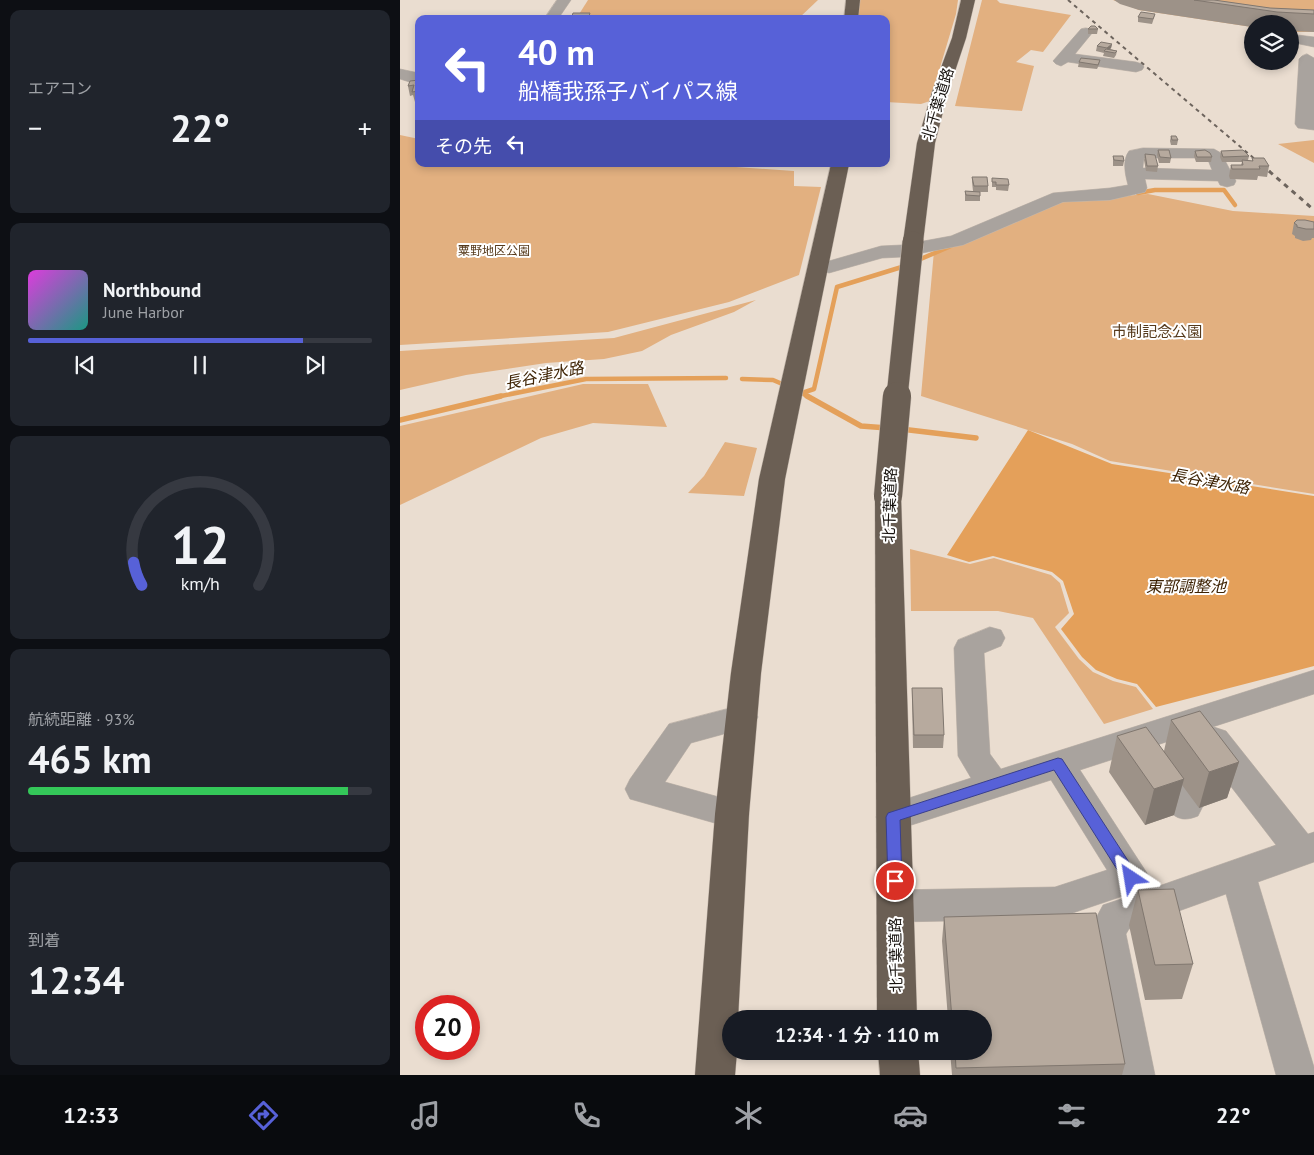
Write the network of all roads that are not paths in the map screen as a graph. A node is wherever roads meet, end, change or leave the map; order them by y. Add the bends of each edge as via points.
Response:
1 (564, 0) edge
2 (580, 0) edge
3 (853, 0) edge
4 (968, 0) edge
5 (554, 15) edge
6 (570, 15) edge
7 (851, 15) edge
8 (1086, 32) edge
9 (1299, 40) edge
10 (1314, 42) edge
11 (1311, 60) edge
12 (1136, 67) dead end
13 (400, 69) edge
14 (415, 71) edge
15 (400, 74) edge
16 (415, 76) edge
17 (415, 84) edge
18 (400, 86) edge
19 (1314, 124) edge
20 (840, 167) edge
21 (1226, 178) dead end
22 (825, 259) junction
23 (990, 638) dead end
24 (1314, 682) edge
25 (742, 717) junction
26 (1199, 718) junction
27 (1138, 737) junction
28 (1058, 763) junction
29 (993, 784) junction
30 (1186, 806) dead end
31 (732, 814) junction
32 (893, 817) junction
33 (1308, 849) edge
34 (1238, 874) junction
35 (1140, 892) junction
36 (896, 906) junction
37 (897, 1010) edge
38 (899, 1060) edge
39 (715, 1075) edge
40 (900, 1075) edge
41 (1135, 1075) edge
42 (1296, 1075) edge

1 - 5 street
2 - 6 street
3 - 7 highway
4 - 32 highway, 北千葉道路, bridge via 926,143 901,350 888,496
8 - 12 street via 1063,59
9 - 10 street
11 - 19 street via 1304,124
13 - 14 street
15 - 16 street
17 - 18 street
20 - 22 highway
21 - 22 street via 1136,180 1110,194 1060,197 956,241 902,251
22 - 25 highway via 772,480
23 - 29 street via 969,648 974,756
24 - 26 street
25 - 31 highway
25 - 31 street via 680,733 642,789
26 - 27 street
26 - 33 street
27 - 28 street
27 - 30 street
28 - 29 street
28 - 35 street
29 - 32 street
31 - 39 highway
32 - 36 highway, 北千葉道路
33 - 34 street
34 - 35 street
34 - 42 street
35 - 36 street via 1054,903
35 - 41 street via 1116,917 1107,932
36 - 37 highway, 北千葉道路
38 - 40 highway

